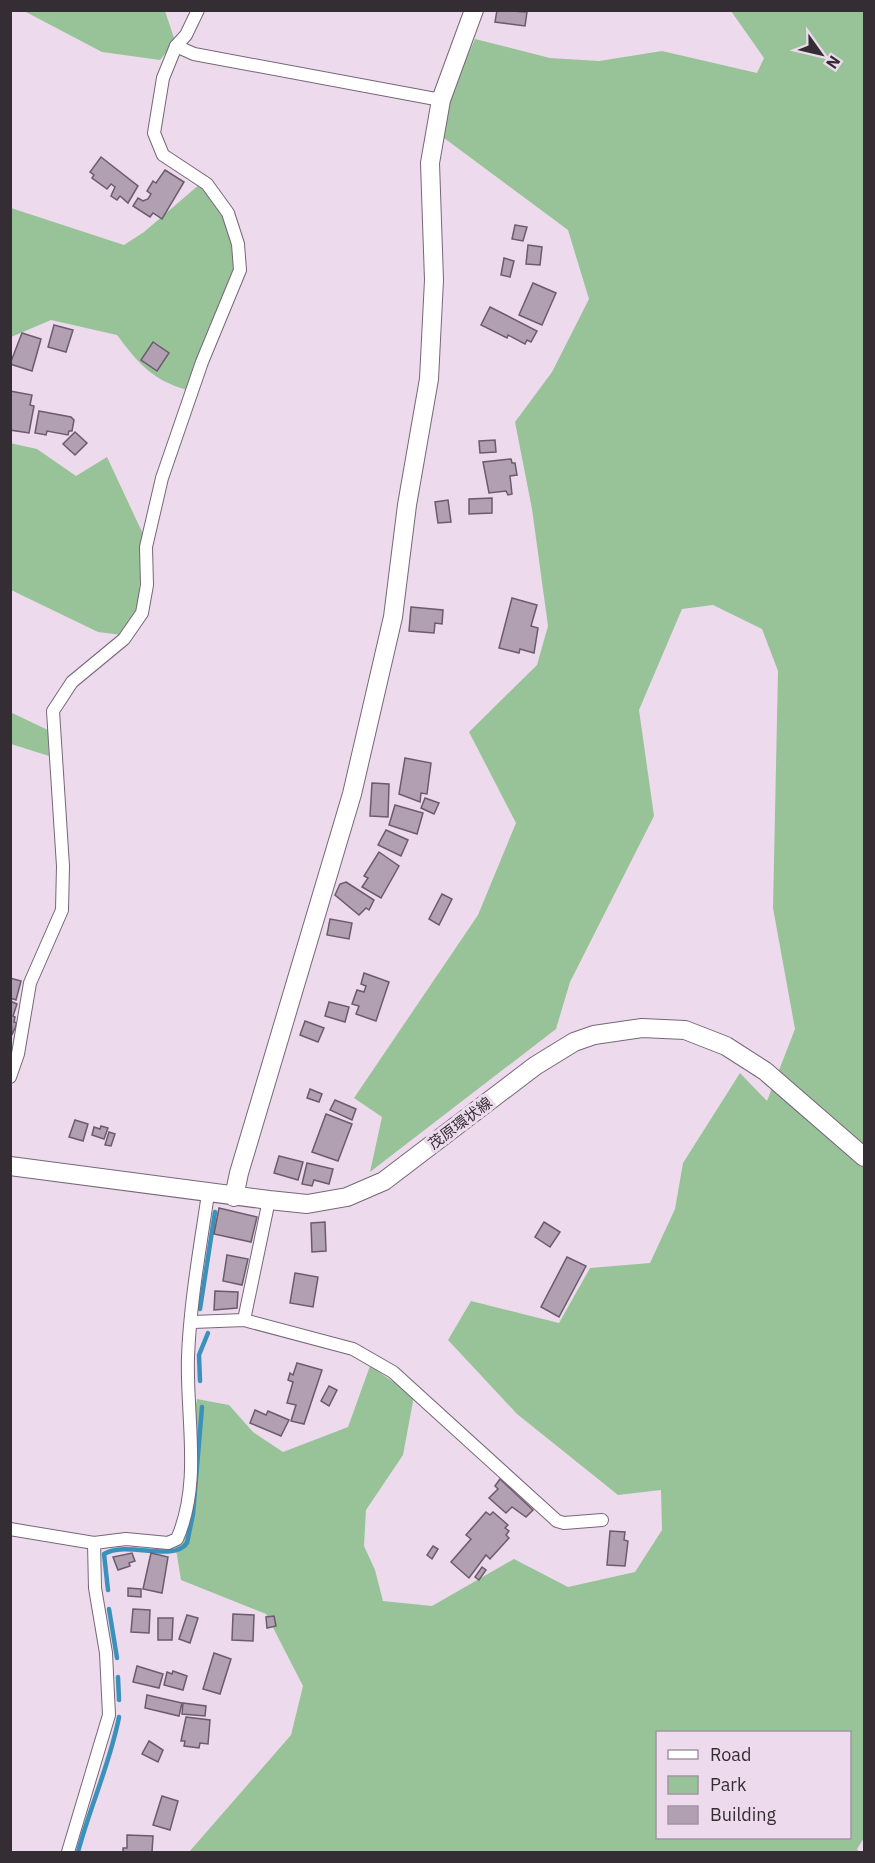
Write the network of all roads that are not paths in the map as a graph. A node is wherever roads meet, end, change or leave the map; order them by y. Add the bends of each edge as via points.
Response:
1 (198, 10) edge
2 (474, 10) edge
3 (176, 46) junction
4 (441, 100) junction
5 (10, 1077) edge
6 (864, 1157) edge
7 (10, 1167) edge
8 (208, 1194) junction
9 (234, 1197) junction
10 (269, 1200) junction
11 (244, 1320) junction
12 (193, 1322) junction
13 (602, 1520) dead end
14 (10, 1529) edge
15 (94, 1543) junction
16 (68, 1852) edge

1 - 3 street
2 - 4 street
3 - 4 street via 194,54
3 - 5 street via 163,78 154,133 163,155 207,184 228,213 238,244 240,270 202,362 162,478 146,547 147,585 142,613 124,639 72,682 53,711 62,910 30,983 18,1054
4 - 9 street via 430,163 434,280 429,379 393,617 352,794
6 - 10 street, 茂原環状線 via 765,1071 726,1046 685,1030 642,1028 594,1035 557,1052 384,1181 347,1197 307,1204
7 - 8 street, 茂原環状線
8 - 9 street, 茂原環状線
8 - 12 street
9 - 10 street, 茂原環状線
10 - 11 street
11 - 12 street
11 - 13 street via 353,1349 393,1372 557,1521
12 - 15 street via 188,1357 192,1431 188,1493 177,1539 168,1543 126,1539
14 - 15 street
15 - 16 street via 109,1715

